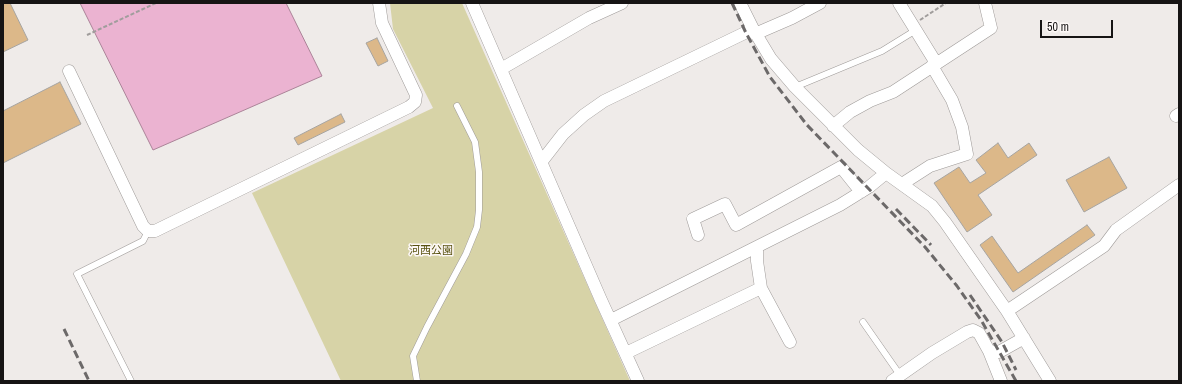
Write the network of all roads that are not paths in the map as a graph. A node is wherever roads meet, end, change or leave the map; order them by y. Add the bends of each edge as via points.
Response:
1 (378, 3) edge
2 (472, 3) edge
3 (622, 3) edge
4 (740, 3) edge
5 (820, 3) edge
6 (899, 3) edge
7 (985, 3) edge
8 (915, 27) junction
9 (754, 32) junction
10 (934, 64) junction
11 (501, 68) junction
12 (69, 71) dead end
13 (795, 86) junction
14 (457, 106) dead end
15 (833, 126) junction
16 (542, 161) junction
17 (886, 173) junction
18 (902, 184) junction
19 (1179, 184) edge
20 (861, 192) junction
21 (148, 231) junction
22 (698, 235) dead end
23 (757, 246) junction
24 (761, 288) junction
25 (1007, 311) junction
26 (611, 320) junction
27 (863, 322) dead end
28 (1024, 338) junction
29 (790, 342) dead end
30 (989, 352) junction
31 (626, 353) junction
32 (896, 378) edge
33 (131, 381) edge
34 (416, 381) edge
35 (638, 381) edge
36 (1001, 381) edge
37 (1050, 381) edge

1 - 21 street via 382,23 416,95 415,102 155,231
2 - 11 street
3 - 11 street
4 - 9 street
5 - 9 street via 792,18
6 - 8 street
7 - 10 street via 991,28
8 - 10 street
8 - 13 lane via 882,50
9 - 13 street via 771,59
9 - 16 street via 604,101 563,134
10 - 15 street via 893,92 850,112
10 - 18 street via 952,100 968,154 930,166
11 - 16 street
12 - 21 street via 143,226
13 - 15 street
14 - 34 lane via 475,142 479,172 477,227 414,356
15 - 17 street
16 - 26 street
17 - 18 street
17 - 20 street
18 - 25 street via 932,206
19 - 25 street via 1116,230 1104,246
20 - 22 street via 840,167 736,225 725,204 718,207 693,219
20 - 23 street
21 - 33 lane via 143,241 77,274
23 - 24 street
23 - 26 street
24 - 29 street
24 - 31 street
25 - 28 street
26 - 31 street
27 - 32 lane
28 - 30 street via 999,352
28 - 37 street
30 - 32 street via 979,333 973,330
30 - 36 street
31 - 35 street

